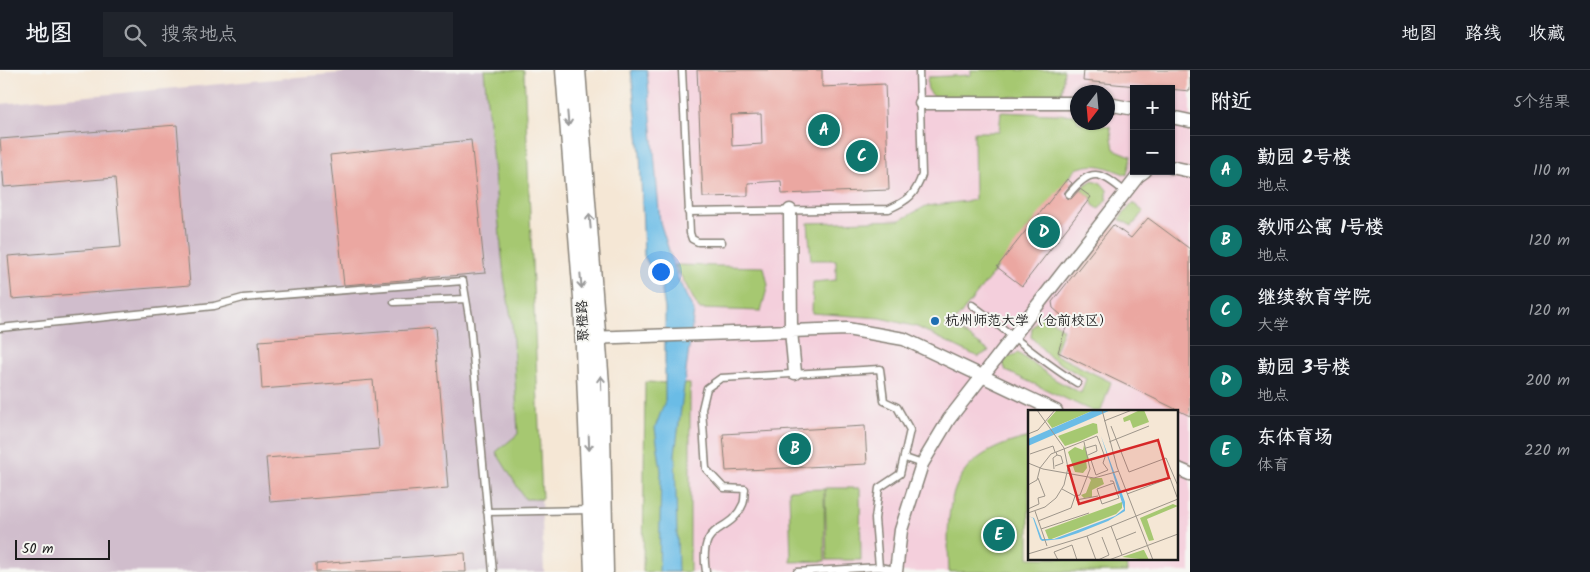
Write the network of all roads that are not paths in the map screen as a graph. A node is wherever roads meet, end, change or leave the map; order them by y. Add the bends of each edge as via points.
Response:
1 (564, 70) edge
2 (578, 70) edge
3 (682, 70) edge
4 (918, 70) edge
5 (921, 103) junction
6 (1070, 103) edge
7 (1115, 105) edge
8 (1130, 108) edge
9 (1175, 118) edge
10 (1190, 121) edge
11 (1175, 168) edge
12 (1190, 171) edge
13 (1139, 175) edge
14 (1125, 192) junction
15 (1070, 194) dead end
16 (790, 210) junction
17 (688, 212) junction
18 (722, 242) dead end
19 (466, 299) junction
20 (394, 302) dead end
21 (972, 305) dead end
22 (0, 328) edge
23 (791, 330) junction
24 (1014, 335) junction
25 (591, 338) junction
26 (795, 373) junction
27 (983, 376) junction
28 (1077, 383) dead end
29 (1054, 410) edge
30 (905, 458) junction
31 (922, 464) junction
32 (1178, 469) edge
33 (1190, 474) edge
34 (598, 509) junction
35 (487, 512) junction
36 (879, 567) junction
37 (896, 571) edge
38 (493, 572) edge
39 (593, 572) edge
40 (605, 572) edge
41 (706, 572) edge
42 (797, 572) edge

1 -> 25 street, 聚橙路
25 -> 2 street, 聚橙路
3 - 17 lane
4 - 5 lane
5 - 6 street
5 - 16 lane via 922,175 916,191 905,202 889,209
7 - 8 street
9 - 10 street
11 - 12 street
13 - 14 street
14 - 15 lane via 1109,179 1090,175 1082,178
14 - 24 street
16 - 17 lane
16 - 23 street
17 - 18 lane via 692,239
19 - 20 lane
19 - 22 lane via 463,281 242,298 214,306
19 - 35 lane
21 - 24 lane
23 - 25 street
23 - 26 street
23 - 27 street via 847,329 904,339
24 - 27 street
24 - 28 lane via 1040,359
25 - 34 street, 聚橙路
26 - 30 lane via 880,369 884,400 897,407 910,430
26 - 41 lane via 722,378 707,388 702,410 706,469 724,488 745,488 743,504 734,516 709,534 703,554
27 - 29 street
27 - 31 street via 949,419
30 - 31 lane
30 - 36 lane via 900,474 879,488 875,519
31 - 37 street via 901,530
32 - 33 street
34 - 35 lane
34 - 39 street, 聚橙路
34 - 40 street, 聚橙路
35 - 38 lane
36 - 37 lane
36 - 42 lane

